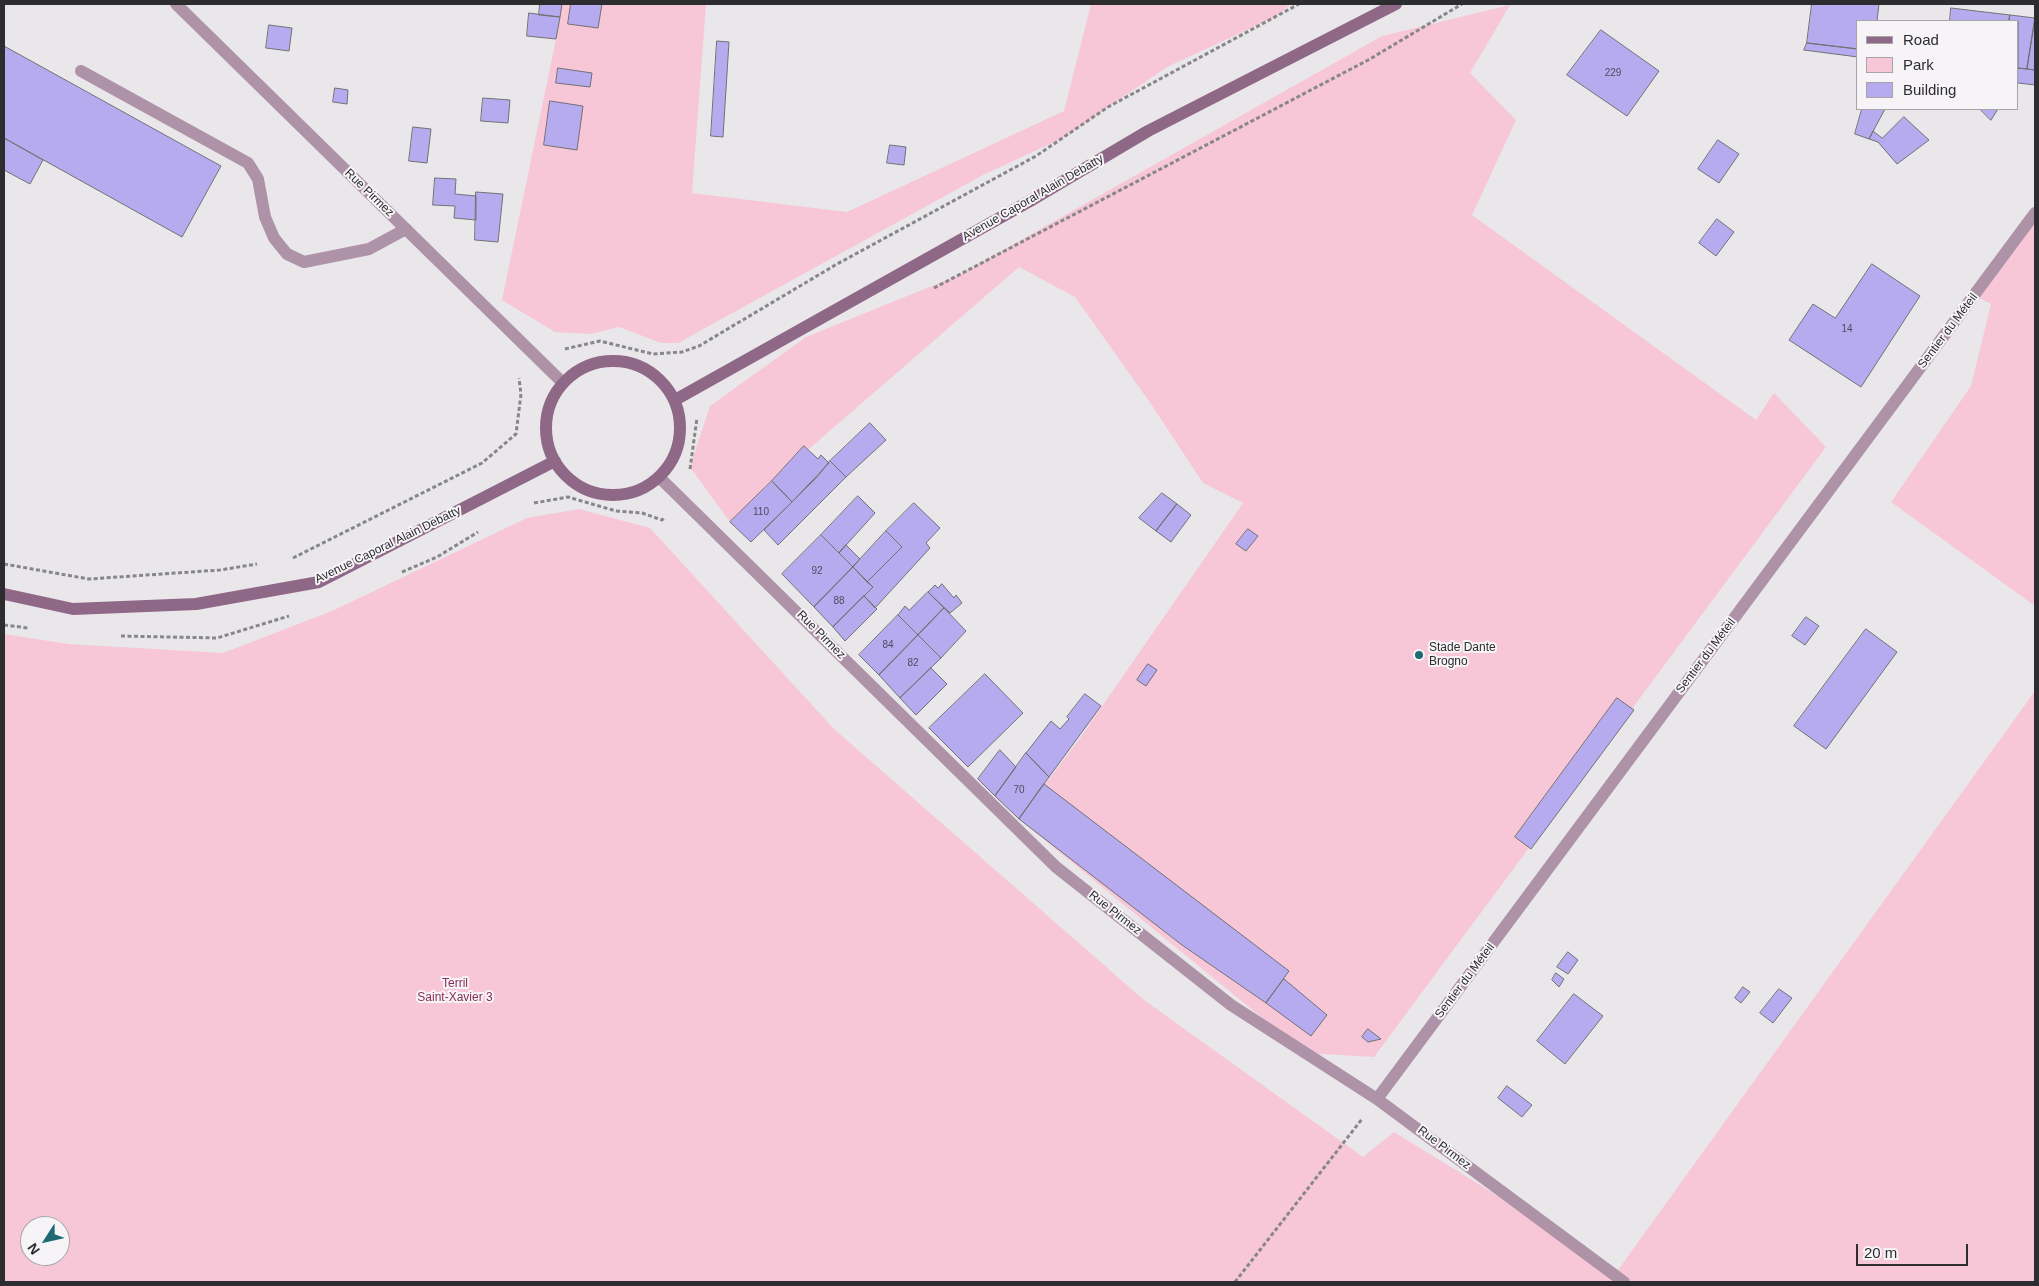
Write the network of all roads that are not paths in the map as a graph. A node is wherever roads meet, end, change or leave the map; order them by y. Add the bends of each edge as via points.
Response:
1 (176, 4) edge
2 (1396, 4) edge
3 (81, 71) dead end
4 (2035, 213) edge
5 (406, 229) junction
6 (563, 383) junction
7 (674, 400) junction
8 (554, 461) junction
9 (660, 478) junction
10 (4, 594) edge
11 (1377, 1099) junction
12 (1624, 1282) edge

1 - 5 street, Rue Pirmez
2 - 7 main road, Avenue Caporal Alain Debatty via 1148,131 1030,201
3 - 5 street via 248,163 258,179 265,217 274,238 287,254 304,262 369,249
4 - 11 street, Sentier du Méteil
5 - 6 street, Rue Pirmez
6 - 7 main road via 581,368 603,361 633,364 662,381
6 - 8 main road via 550,402 546,423 548,446
7 - 9 main road via 680,423 678,446
8 - 9 main road via 570,480 590,491 609,495 633,493
8 - 10 main road, Avenue Caporal Alain Debatty via 319,582 168,606 73,609
9 - 11 street, Rue Pirmez via 1056,867 1232,1005
11 - 12 street, Rue Pirmez

